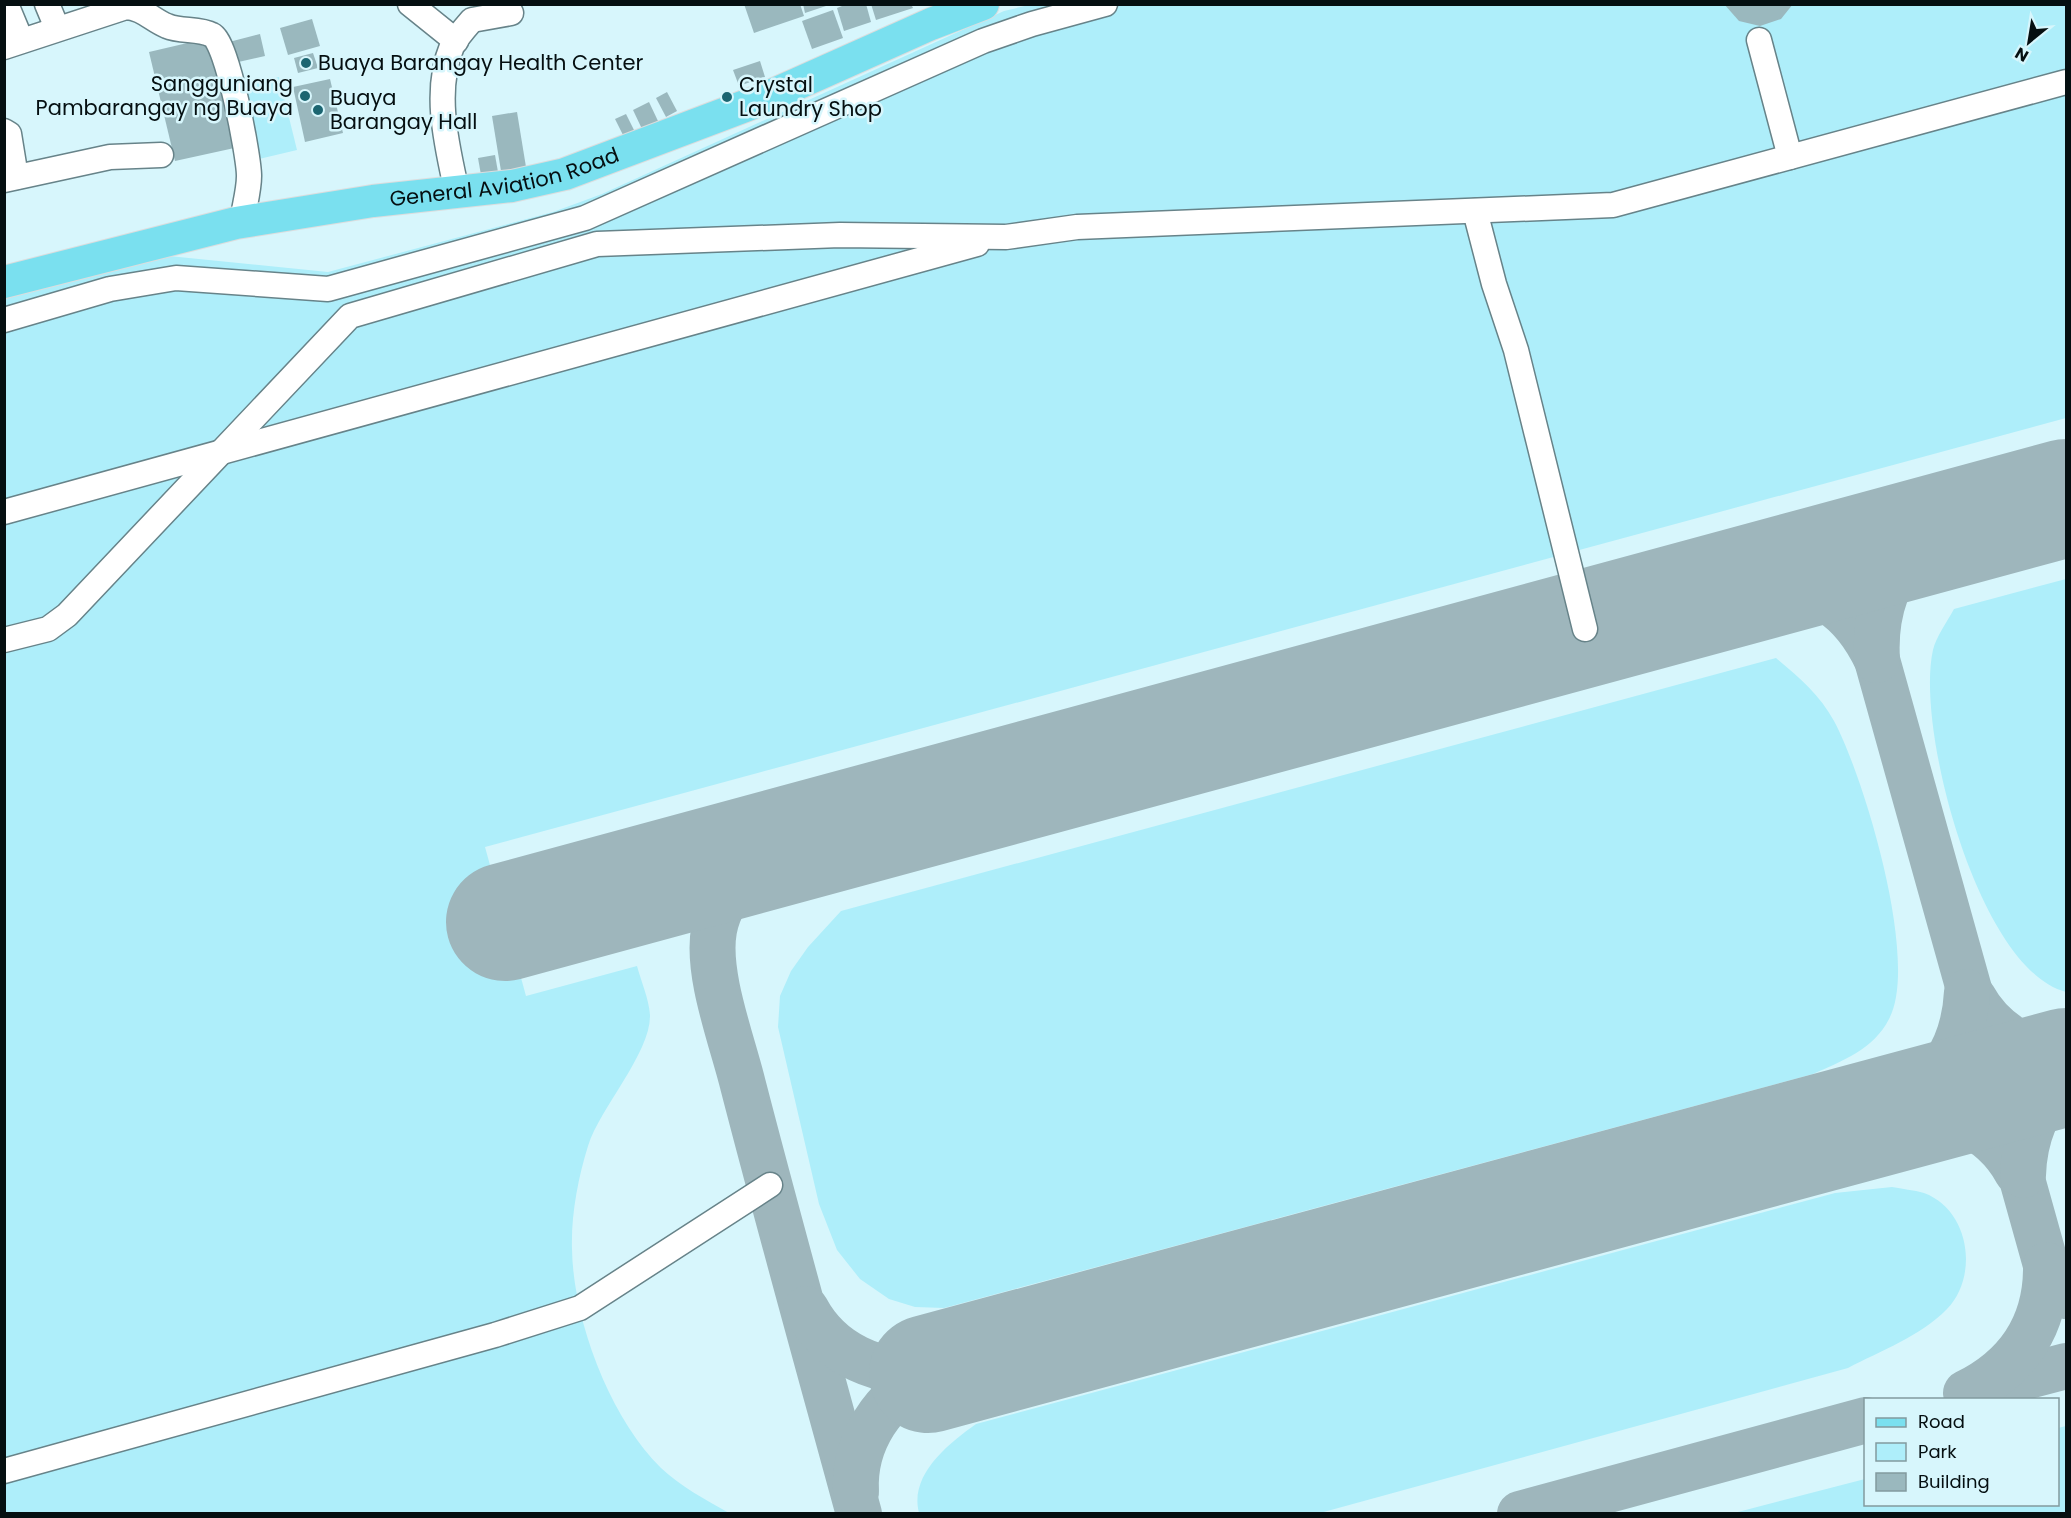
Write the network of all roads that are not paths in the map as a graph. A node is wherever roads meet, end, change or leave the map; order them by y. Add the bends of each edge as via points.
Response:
1 (6, 4) edge
2 (46, 4) edge
3 (410, 4) edge
4 (983, 4) edge
5 (1105, 4) edge
6 (512, 13) dead end
7 (929, 14) edge
8 (57, 28) junction
9 (1759, 40) dead end
10 (456, 41) junction
11 (13, 43) edge
12 (2067, 82) edge
13 (4, 131) edge
14 (161, 155) dead end
15 (1790, 157) junction
16 (10, 179) edge
17 (457, 192) junction
18 (1475, 211) junction
19 (242, 222) junction
20 (1006, 237) junction
21 (4, 282) edge
22 (4, 320) edge
23 (222, 452) junction
24 (4, 512) edge
25 (1585, 629) dead end
26 (4, 640) edge
27 (770, 1185) dead end
28 (4, 1471) edge

1 - 11 street
2 - 8 street
3 - 10 street
4 - 7 main road, General Aviation Road
5 - 22 street via 982,41 614,207 562,225 328,289 176,278 110,290
6 - 10 street via 472,20
7 - 17 main road, General Aviation Road via 761,100 565,174 512,186
8 - 11 street
8 - 19 street via 132,7 166,26 212,34 220,42 246,151 249,176
9 - 15 street
10 - 17 street via 442,90 447,145
12 - 15 street
13 - 16 street via 9,134
14 - 16 street via 110,157
15 - 18 street via 1613,206
17 - 19 main road, General Aviation Road
18 - 20 street via 1077,227
18 - 25 street via 1521,370
19 - 21 main road, General Aviation Road
20 - 23 street
20 - 23 street via 840,236 597,244 350,316
23 - 24 street
23 - 26 street via 67,615 48,629
27 - 28 street via 580,1308

